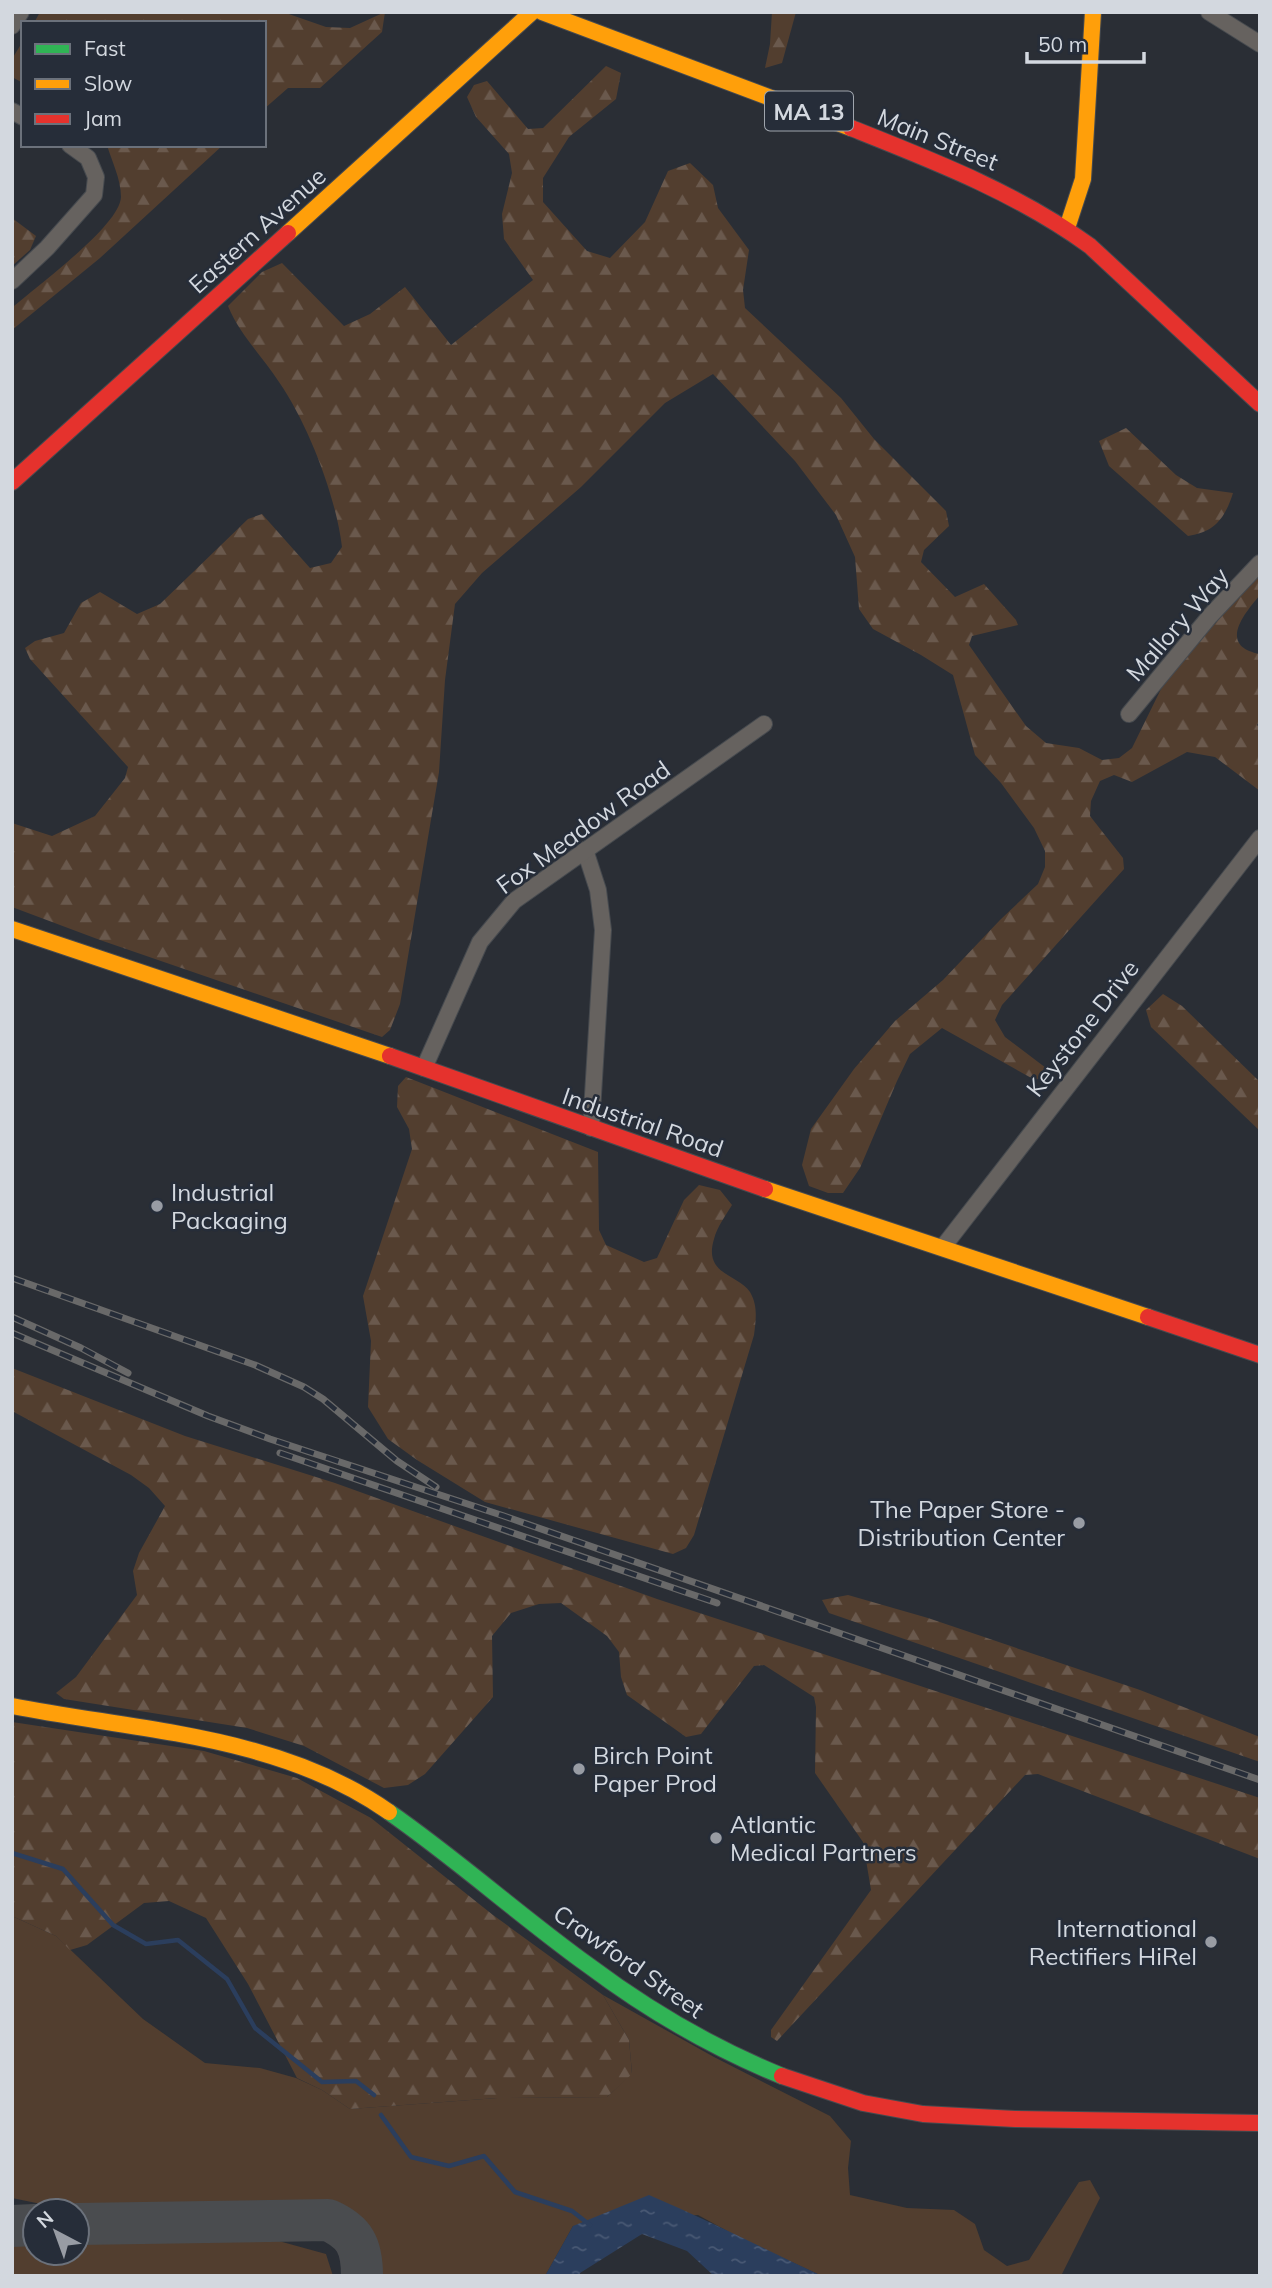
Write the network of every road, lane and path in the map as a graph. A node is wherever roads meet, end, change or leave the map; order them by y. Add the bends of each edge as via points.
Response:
1 (20, 12) edge
2 (532, 12) edge
3 (542, 12) edge
4 (1093, 12) edge
5 (1209, 12) edge
6 (12, 26) edge
7 (1260, 44) edge
8 (73, 147) edge
9 (1067, 229) junction
10 (12, 281) edge
11 (1260, 404) edge
12 (12, 482) edge
13 (1260, 563) edge
14 (1129, 714) dead end
15 (764, 723) dead end
16 (1260, 838) edge
17 (585, 850) junction
18 (12, 929) edge
19 (424, 1068) junction
20 (591, 1128) junction
21 (943, 1247) junction
22 (1260, 1356) edge
23 (12, 1706) edge
24 (1260, 2123) edge

1 - 6 street
2 - 12 street, Eastern Avenue
3 - 9 street, Main Street / MA 13 via 972,177 1018,198
4 - 9 street via 1083,179
5 - 7 street
8 - 10 street via 88,158 96,177 94,195
9 - 11 street, Main Street / MA 13
13 - 14 street, Mallory Way
15 - 17 street, Fox Meadow Road
16 - 21 street, Keystone Drive
17 - 19 street, Fox Meadow Road via 513,901 491,927 464,974
17 - 20 street via 598,890 603,930
18 - 19 street, Industrial Road
19 - 20 street, Industrial Road
20 - 21 street, Industrial Road
21 - 22 street, Industrial Road
23 - 24 street, Crawford Street via 227,1744 270,1755 349,1787 625,1992 733,2056 835,2095 932,2114

